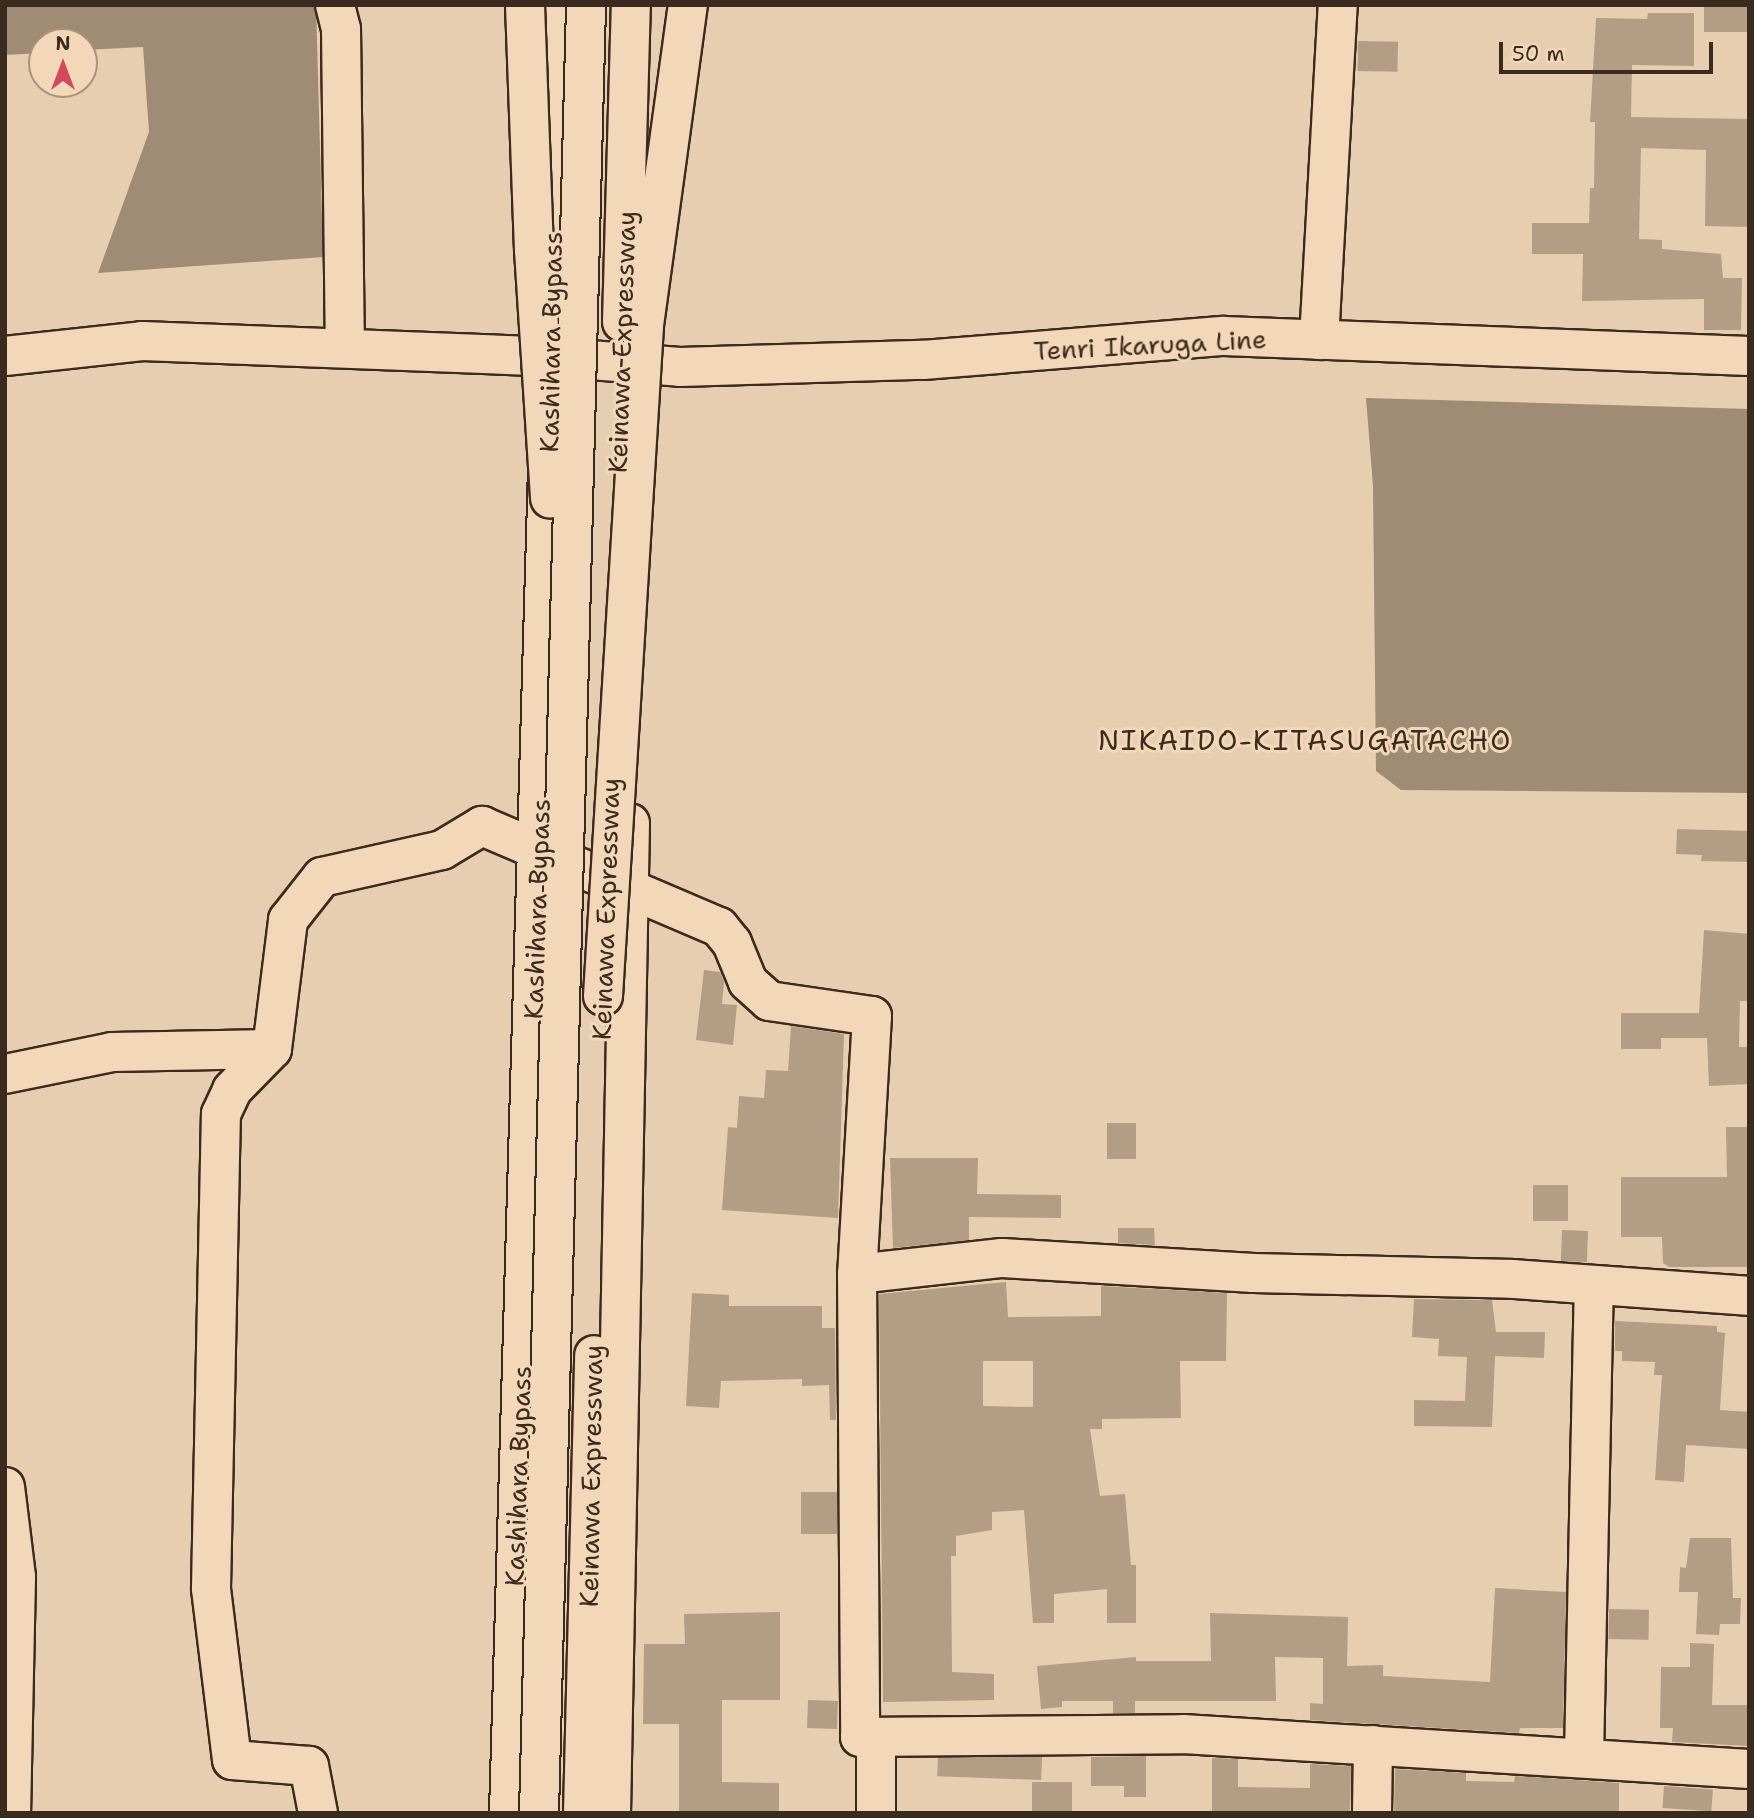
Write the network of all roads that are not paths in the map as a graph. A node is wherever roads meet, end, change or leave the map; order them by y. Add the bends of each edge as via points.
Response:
1 (335, 5) edge
2 (525, 5) edge
3 (559, 5) edge
4 (586, 5) edge
5 (631, 5) edge
6 (649, 5) edge
7 (688, 5) edge
8 (1338, 5) edge
9 (1319, 340) junction
10 (345, 347) junction
11 (5, 355) edge
12 (1749, 356) edge
13 (551, 357) junction
14 (635, 366) junction
15 (566, 741) junction
16 (539, 847) junction
17 (629, 890) junction
18 (603, 996) junction
19 (272, 1049) junction
20 (5, 1074) edge
21 (857, 1274) junction
22 (1594, 1288) junction
23 (1749, 1296) edge
24 (5, 1487) edge
25 (876, 1737) junction
26 (1373, 1745) junction
27 (1584, 1756) junction
28 (1749, 1769) edge
29 (11, 1813) edge
30 (318, 1813) edge
31 (509, 1813) edge
32 (539, 1813) edge
33 (583, 1813) edge
34 (611, 1813) edge
35 (876, 1813) edge
36 (1372, 1813) edge

1 - 10 main road via 341,29
2 - 15 main road, bridge via 534,250
3 - 13 main road, Kashihara Bypass
4 - 15 main road, Keinawa Expressway, bridge
5 - 18 main road, Keinawa Expressway, bridge
6 - 14 main road
7 - 18 main road, bridge via 644,325
8 - 9 main road
9 - 12 main road, Tenri Ikaruga Line
9 - 14 main road, Tenri Ikaruga Line via 1224,336 923,360
10 - 11 main road, Tenri Ikaruga Line via 142,341
10 - 13 main road, Tenri Ikaruga Line
13 - 14 main road, Tenri Ikaruga Line
13 - 16 main road, Kashihara Bypass
14 - 17 main road
15 - 32 main road, Keinawa Expressway, bridge
16 - 17 main road
16 - 19 main road via 482,826 442,850 322,877 288,920
16 - 31 main road, Kashihara Bypass
17 - 21 main road via 719,926 732,943 748,982 769,1001 872,1016
17 - 34 main road
18 - 33 main road, Keinawa Expressway
19 - 20 main road via 112,1052
19 - 30 main road via 232,1090 221,1114 211,1588 232,1760 309,1766
21 - 22 main road via 1002,1258 1254,1273 1513,1279
21 - 25 main road via 860,1737
22 - 23 main road
22 - 27 main road
24 - 29 main road via 16,1577
25 - 26 main road via 1183,1734
25 - 35 main road
26 - 27 main road
26 - 36 main road
27 - 28 main road

